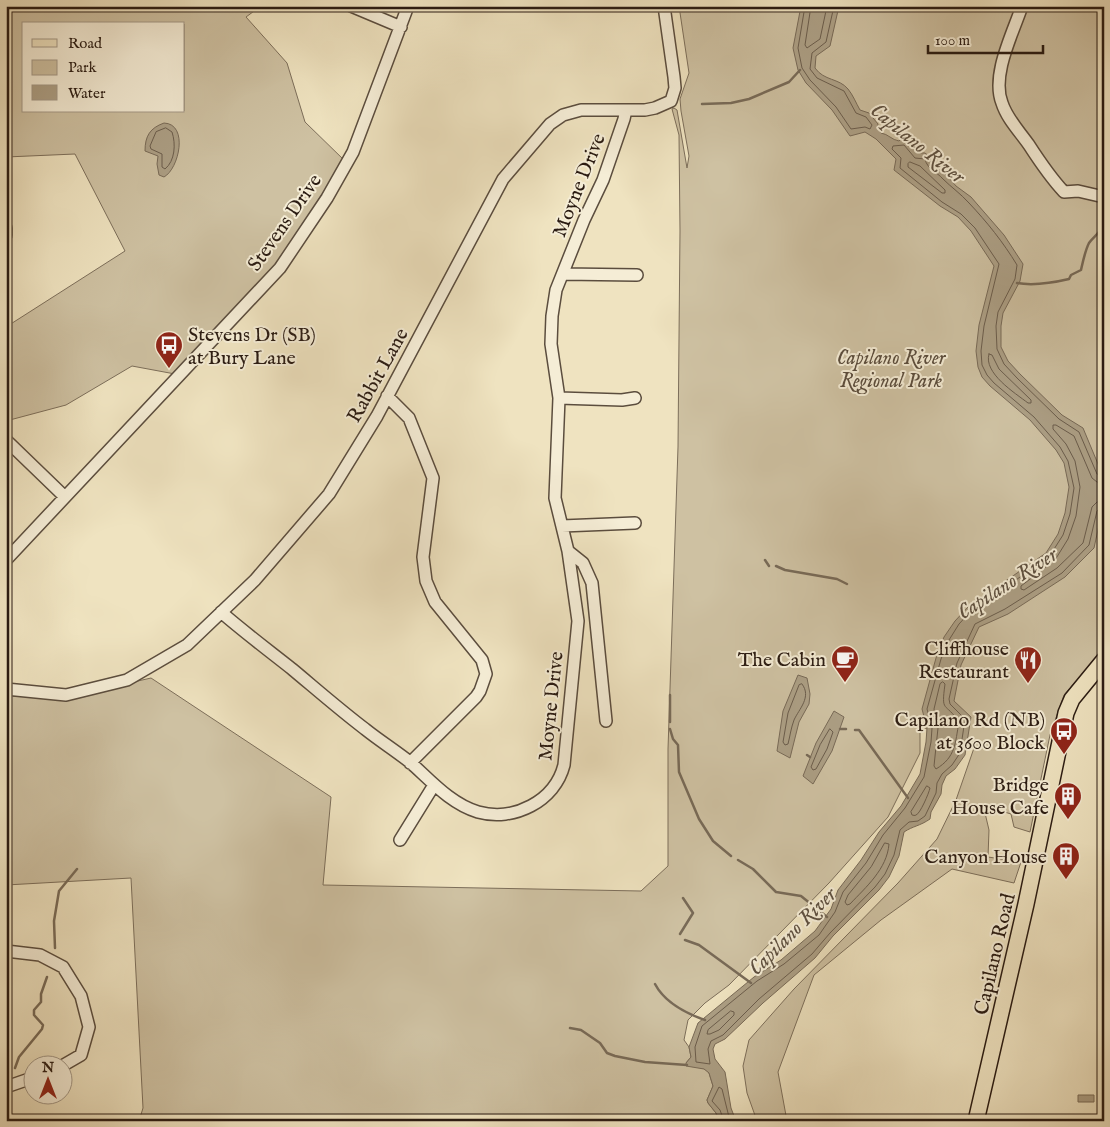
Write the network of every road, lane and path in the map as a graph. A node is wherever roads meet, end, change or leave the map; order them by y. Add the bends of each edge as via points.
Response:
1 (350, 6) edge
2 (408, 6) edge
3 (664, 6) edge
4 (1022, 6) edge
5 (401, 27) junction
6 (626, 110) junction
7 (1104, 197) edge
8 (6, 228) edge
9 (6, 235) edge
10 (563, 274) junction
11 (637, 275) dead end
12 (387, 396) junction
13 (559, 398) junction
14 (635, 398) dead end
15 (6, 440) edge
16 (65, 497) junction
17 (635, 523) dead end
18 (562, 526) junction
19 (568, 551) junction
20 (6, 560) edge
21 (221, 612) junction
22 (1104, 660) edge
23 (6, 689) edge
24 (606, 722) dead end
25 (410, 763) junction
26 (434, 784) junction
27 (400, 840) dead end
28 (6, 951) edge
29 (72, 1060) edge
30 (22, 1081) edge
31 (6, 1087) edge
32 (976, 1121) edge

1 - 5 street
2 - 5 street, Stevens Drive
3 - 6 street, Rabbit Lane via 674,77 673,98 656,108
4 - 7 street via 999,78 1002,104 1040,163 1064,192 1078,191
5 - 16 street, Stevens Drive via 353,152 280,268
6 - 10 street, Moyne Drive via 603,180
6 - 12 street, Rabbit Lane via 588,110 563,116 550,124 503,179
8 - 9 street
10 - 11 street
10 - 13 street, Moyne Drive via 556,290 551,327
12 - 21 street, Rabbit Lane via 329,494 255,580
12 - 25 street via 409,418 433,478 424,550 426,581 435,602 482,660 486,674 476,697
13 - 14 street
13 - 18 street, Moyne Drive via 555,498
15 - 16 street
16 - 20 street, Stevens Drive
17 - 18 street
18 - 19 street, Moyne Drive
19 - 24 street via 583,563 592,583
19 - 26 street, Moyne Drive via 578,621 564,765 558,783 529,807 496,814 469,809
21 - 23 street, Rabbit Lane via 187,646 127,680 66,695
21 - 25 street, Moyne Drive
22 - 32 main road, Capilano Road via 1072,699 1066,713
25 - 26 street, Moyne Drive
26 - 27 street
28 - 29 street via 40,955 62,967 81,996 89,1027 81,1055
30 - 31 street

